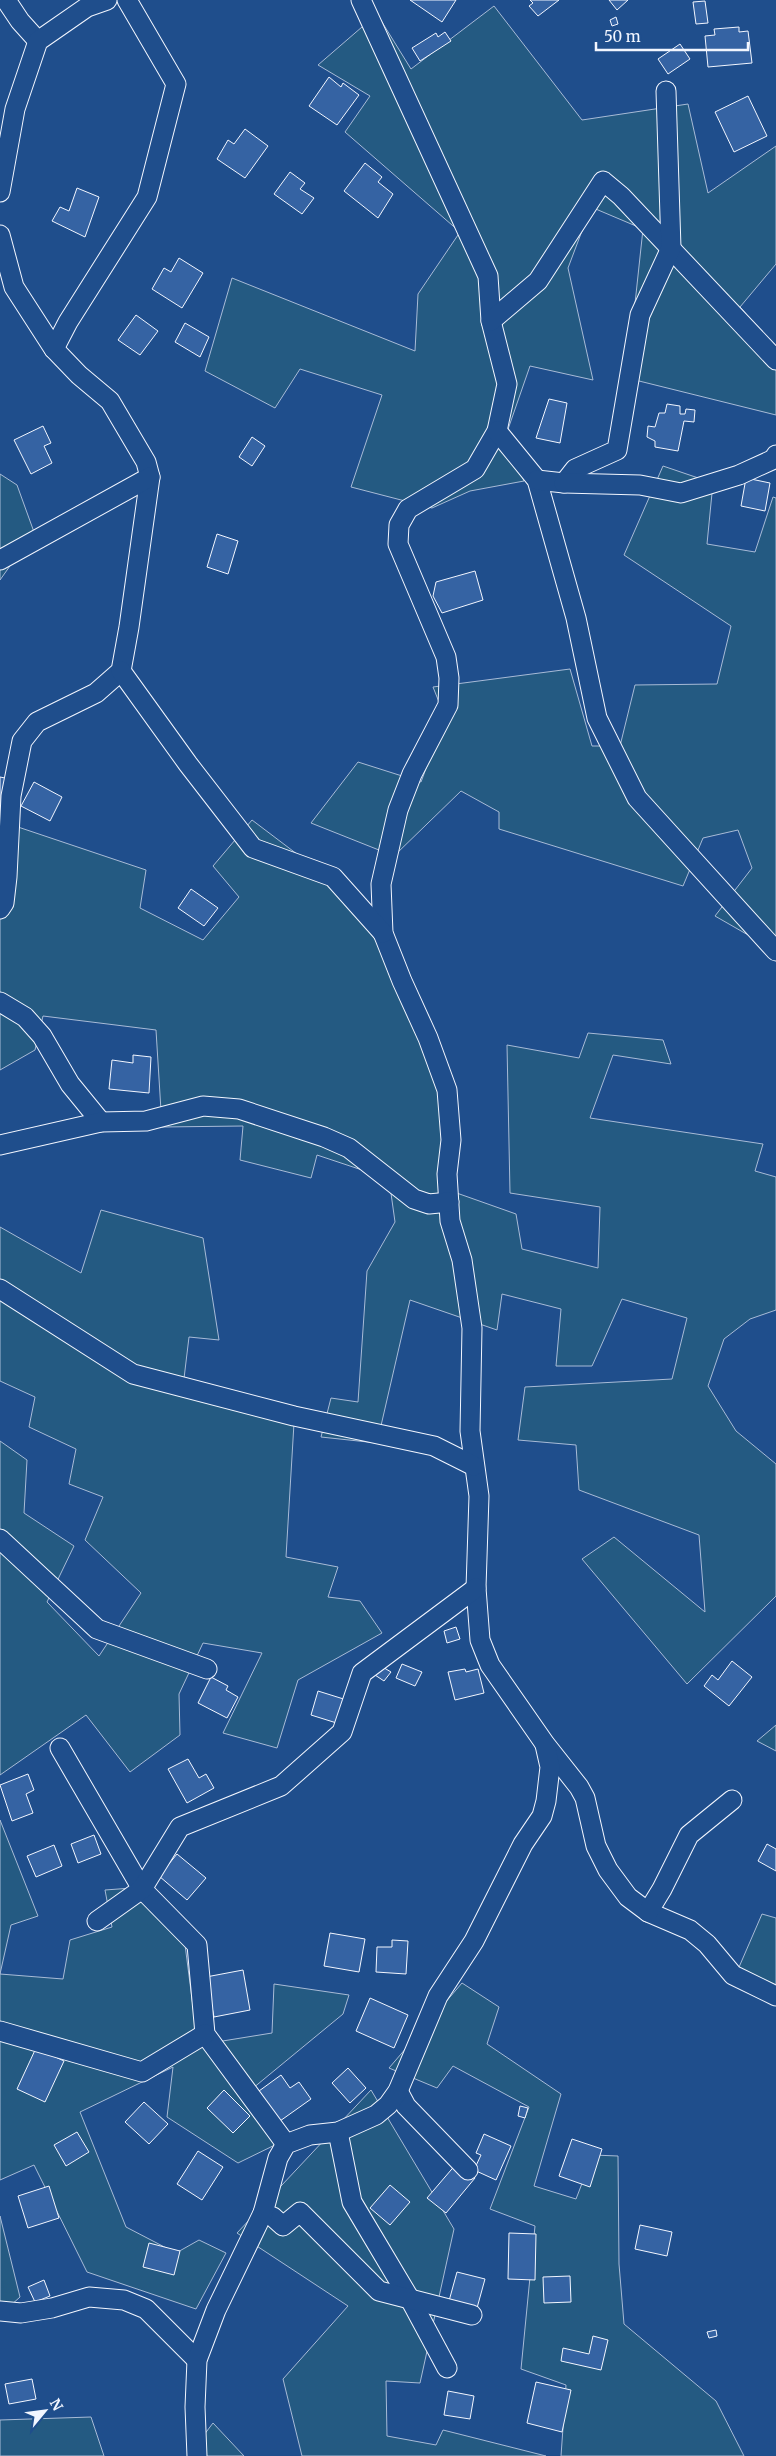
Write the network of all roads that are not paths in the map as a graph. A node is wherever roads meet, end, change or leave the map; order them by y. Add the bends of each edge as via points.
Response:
1 (6, 0) edge
2 (22, 0) edge
3 (107, 0) edge
4 (127, 0) edge
5 (361, 0) edge
6 (20, 21) junction
7 (38, 41) junction
8 (666, 91) dead end
9 (0, 192) edge
10 (0, 243) edge
11 (671, 248) junction
12 (491, 321) junction
13 (54, 349) junction
14 (776, 360) edge
15 (497, 431) junction
16 (776, 455) edge
17 (150, 477) junction
18 (537, 480) junction
19 (564, 483) junction
20 (0, 560) edge
21 (121, 671) junction
22 (0, 909) edge
23 (383, 933) junction
24 (776, 951) edge
25 (0, 1002) edge
26 (102, 1122) junction
27 (0, 1145) edge
28 (449, 1202) junction
29 (0, 1289) edge
30 (474, 1466) junction
31 (0, 1539) edge
32 (476, 1588) junction
33 (206, 1670) dead end
34 (545, 1744) junction
35 (60, 1748) dead end
36 (732, 1800) dead end
37 (142, 1889) junction
38 (648, 1912) junction
39 (97, 1921) dead end
40 (776, 1996) edge
41 (0, 2031) edge
42 (205, 2034) junction
43 (398, 2091) junction
44 (338, 2132) junction
45 (286, 2144) junction
46 (468, 2170) dead end
47 (263, 2213) junction
48 (411, 2301) junction
49 (0, 2311) edge
50 (472, 2315) dead end
51 (197, 2360) junction
52 (447, 2368) dead end
53 (197, 2456) edge

1 - 6 street
2 - 6 street
3 - 7 street via 87,7
4 - 13 street via 176,84 147,197
5 - 12 street via 488,276
6 - 7 street
7 - 9 street via 15,109
8 - 11 street
10 - 13 street via 14,287
11 - 12 street via 603,181 538,281
11 - 14 street
11 - 19 street via 640,315 617,450 575,469
12 - 15 street via 507,384
13 - 17 street via 110,401 146,462
15 - 18 street
15 - 23 street via 475,469 408,509 400,525 398,544 446,657 448,706 412,774 398,810 381,884
16 - 19 street via 774,459 739,475 681,493 640,485
17 - 20 street
17 - 21 street
18 - 19 street
18 - 24 street via 576,618 597,718 637,798
21 - 22 street via 96,693 37,722 22,741 10,796 7,877 4,903
21 - 23 street via 253,848 333,877
23 - 28 street via 447,1090 451,1140
25 - 26 street via 25,1017 42,1036 70,1084
26 - 27 street
26 - 28 street via 146,1121 203,1106 239,1109 324,1136 349,1148 414,1199 429,1204
28 - 30 street via 450,1221 468,1290 472,1328 470,1431
29 - 30 street via 133,1374 294,1416 434,1446
30 - 32 street via 479,1496
31 - 33 street via 97,1630
32 - 34 street via 480,1640 490,1665
32 - 37 street via 362,1673 342,1732 281,1786 180,1827
34 - 38 street via 586,1798 596,1846 608,1870 628,1897
34 - 43 street via 550,1767 542,1816 523,1844 474,1941 438,1996
35 - 37 street
36 - 38 street via 689,1835
37 - 39 street
37 - 42 street via 197,1945
38 - 40 street via 690,1930 707,1944 733,1975
41 - 42 street via 142,2072
42 - 45 street
43 - 44 street via 376,2115
43 - 46 street via 406,2106
44 - 45 street
44 - 48 street via 352,2202
45 - 47 street via 278,2158
47 - 48 street via 283,2226 300,2212 379,2291
47 - 51 street via 216,2310
48 - 50 street
48 - 52 street
49 - 51 street via 21,2313 90,2297 124,2300 146,2309
51 - 53 street

